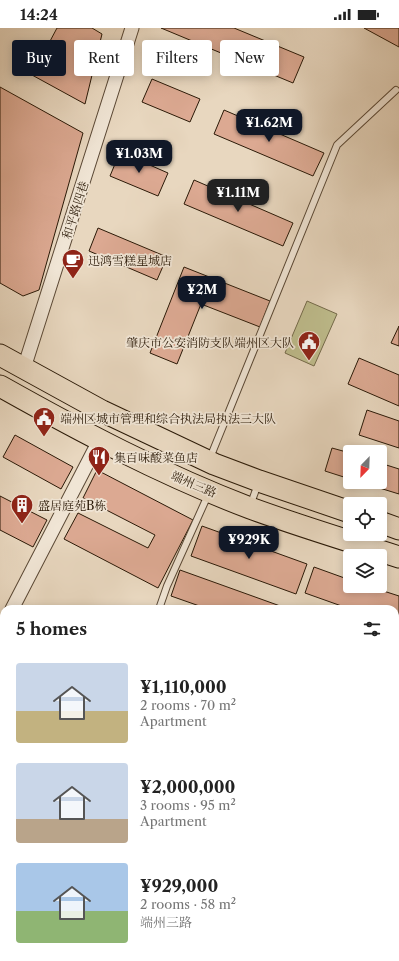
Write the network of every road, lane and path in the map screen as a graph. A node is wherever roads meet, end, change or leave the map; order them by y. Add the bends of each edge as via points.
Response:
1 (132, 28) edge
2 (396, 90) dead end
3 (0, 354) edge
4 (24, 368) junction
5 (0, 386) edge
6 (100, 440) junction
7 (209, 461) junction
8 (259, 481) junction
9 (210, 491) junction
10 (250, 508) junction
11 (343, 510) edge
12 (387, 525) edge
13 (399, 529) edge
14 (399, 557) edge
15 (14, 605) edge
16 (160, 605) edge

1 - 4 street, 和平路四巷
2 - 7 lane via 337,145
3 - 4 main road
4 - 7 main road via 102,411
5 - 6 main road, 端州三路
6 - 9 main road, 端州三路
6 - 15 street
7 - 8 main road
8 - 10 lane
8 - 11 main road
9 - 10 main road, 端州三路
9 - 16 lane
10 - 14 main road, 端州三路
12 - 13 main road

